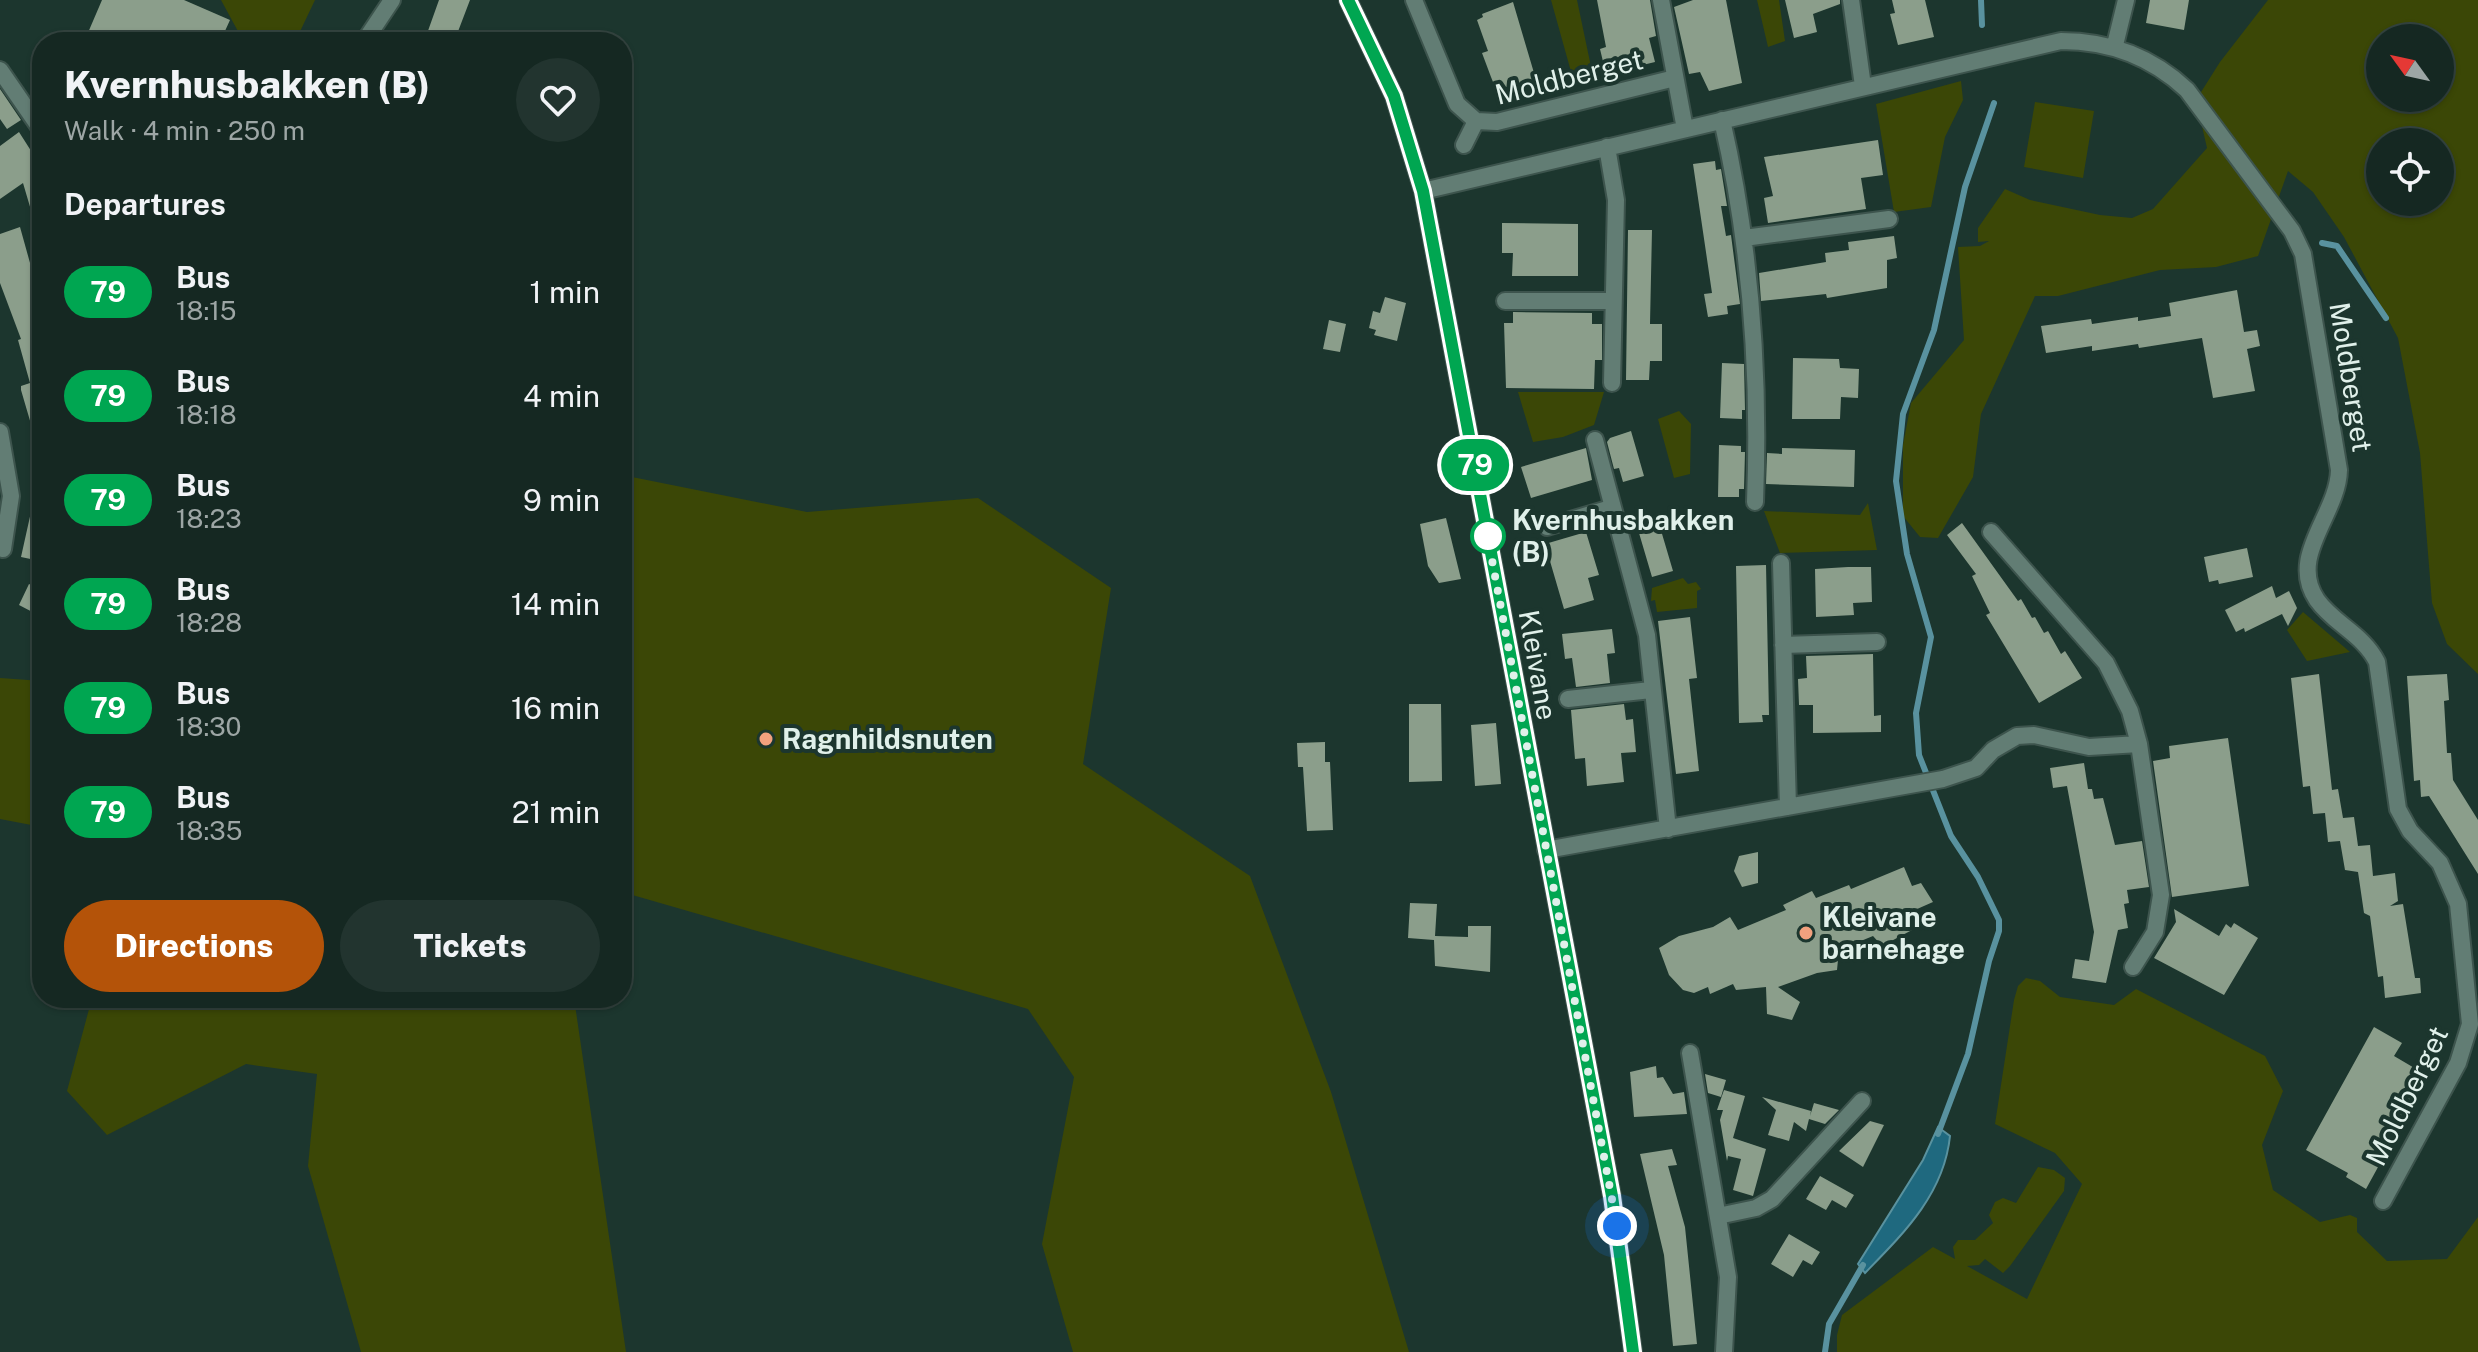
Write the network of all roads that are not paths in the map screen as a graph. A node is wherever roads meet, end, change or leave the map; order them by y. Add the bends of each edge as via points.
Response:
1 (392, 0) edge
2 (1348, 0) edge
3 (1414, 0) edge
4 (1661, 0) edge
5 (1851, 0) edge
6 (2126, 0) edge
7 (371, 32) edge
8 (2115, 45) junction
9 (0, 70) edge
10 (1675, 78) junction
11 (1863, 86) junction
12 (32, 116) edge
13 (1722, 120) junction
14 (1476, 121) junction
15 (1685, 129) junction
16 (1464, 145) dead end
17 (1607, 147) junction
18 (1423, 191) junction
19 (1889, 219) dead end
20 (1744, 238) junction
21 (1505, 301) dead end
22 (1612, 301) junction
23 (1612, 383) dead end
24 (0, 432) edge
25 (1595, 440) dead end
26 (1755, 502) dead end
27 (1611, 508) junction
28 (1547, 527) dead end
29 (1991, 532) dead end
30 (3, 549) dead end
31 (1781, 563) dead end
32 (1877, 642) dead end
33 (1783, 645) junction
34 (1651, 690) junction
35 (1568, 699) dead end
36 (2139, 744) junction
37 (1788, 807) junction
38 (1668, 829) junction
39 (1546, 850) junction
40 (2133, 967) dead end
41 (1690, 1053) dead end
42 (1862, 1101) dead end
43 (2383, 1201) dead end
44 (1718, 1216) junction
45 (1633, 1352) edge
46 (1724, 1352) edge

1 - 7 street
2 - 18 street, Kleivane via 1389,85
3 - 14 street, Moldberget via 1457,104
4 - 10 street, Moldberget
5 - 11 street
6 - 8 street
8 - 11 street, Moldberget via 2042,44
8 - 43 street, Moldberget via 2161,69 2187,90 2292,231 2303,254 2339,470 2336,493 2308,558 2309,580 2317,600 2368,645 2377,662 2398,809 2410,831 2440,863 2458,904 2469,1034
9 - 12 street
10 - 14 street, Moldberget via 1497,122
10 - 15 street, Moldberget
11 - 13 street, Moldberget
13 - 15 street, Moldberget
13 - 20 street
14 - 16 street, Moldberget
15 - 17 street, Moldberget
17 - 18 street, Moldberget
17 - 22 street via 1616,200
18 - 39 street, Kleivane
19 - 20 street
20 - 26 street via 1756,348
21 - 22 street
22 - 23 street
24 - 30 street via 11,496
25 - 27 street
27 - 28 street
27 - 34 street via 1641,602
29 - 36 street via 2106,663 2120,685
31 - 33 street
32 - 33 street
33 - 37 street
34 - 35 street
34 - 38 street
36 - 37 street via 2089,747 2017,736 1964,773
36 - 40 street via 2161,895 2155,932
37 - 38 street
38 - 39 street
39 - 45 street, Kleivane via 1615,1211
41 - 44 street
42 - 44 street via 1772,1199
44 - 46 street via 1728,1277

